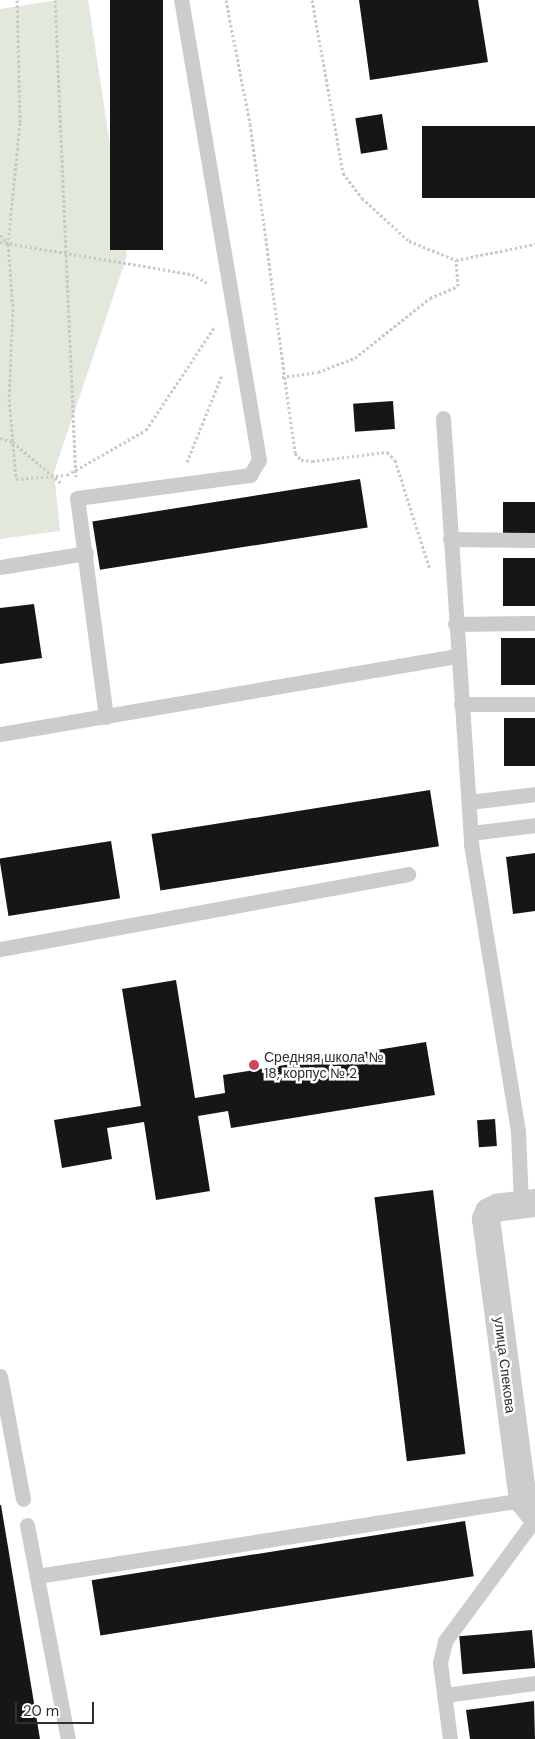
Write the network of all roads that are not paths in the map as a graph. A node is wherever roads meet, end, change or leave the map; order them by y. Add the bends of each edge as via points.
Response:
1 (181, 0) edge
2 (443, 418) dead end
3 (450, 539) junction
4 (535, 540) edge
5 (86, 553) junction
6 (0, 567) edge
7 (535, 623) edge
8 (456, 624) junction
9 (457, 656) junction
10 (461, 704) junction
11 (535, 704) edge
12 (106, 717) junction
13 (0, 734) edge
14 (535, 794) edge
15 (468, 802) junction
16 (535, 825) edge
17 (470, 833) junction
18 (408, 874) dead end
19 (0, 949) edge
20 (528, 1204) edge
21 (0, 1376) edge
22 (24, 1499) dead end
23 (531, 1511) edge
24 (27, 1525) dead end
25 (37, 1576) junction
26 (535, 1683) edge
27 (445, 1695) junction
28 (68, 1739) edge
29 (450, 1739) edge

1 - 5 lane via 259,460 257,469 250,475 77,498
2 - 3 lane
3 - 4 lane
3 - 8 lane
5 - 6 lane
5 - 12 lane
7 - 8 lane
8 - 9 lane
9 - 10 lane
9 - 12 lane
10 - 11 lane
10 - 15 lane
12 - 13 lane
14 - 15 lane
15 - 17 lane
16 - 17 lane
17 - 20 lane
18 - 19 lane
20 - 23 street, улица Спекова via 489,1212 486,1219
21 - 22 lane
23 - 25 lane
23 - 27 lane via 445,1641 440,1663
24 - 25 lane
25 - 28 lane
26 - 27 lane
27 - 29 lane

